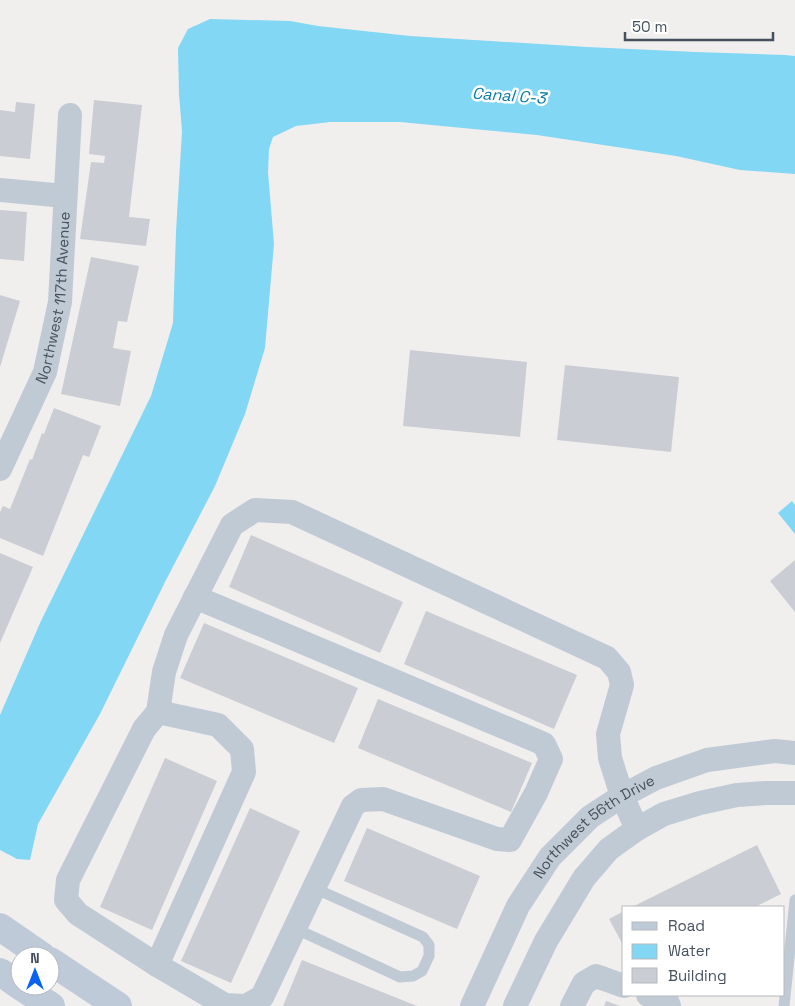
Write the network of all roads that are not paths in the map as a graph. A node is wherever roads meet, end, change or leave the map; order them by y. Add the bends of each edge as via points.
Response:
1 (70, 115) dead end
2 (0, 190) edge
3 (65, 196) junction
4 (0, 470) edge
5 (195, 597) junction
6 (158, 712) junction
7 (795, 753) edge
8 (795, 792) edge
9 (622, 796) junction
10 (637, 829) junction
11 (314, 888) junction
12 (795, 900) edge
13 (794, 905) edge
14 (0, 927) edge
15 (294, 928) junction
16 (28, 946) edge
17 (157, 965) junction
18 (60, 968) edge
19 (622, 985) edge
20 (36, 996) edge
21 (651, 996) edge
22 (785, 996) edge
23 (51, 1006) edge
24 (118, 1006) edge
25 (245, 1006) edge
26 (472, 1006) edge
27 (516, 1006) edge
28 (572, 1006) edge
29 (669, 1006) edge

1 - 3 street, Northwest 117th Avenue
2 - 3 street
3 - 4 street, Northwest 117th Avenue via 60,302 45,372
5 - 6 street via 176,635 164,672
5 - 9 street via 232,525 255,510 292,512 526,620 606,658 619,672 622,685 608,734 610,758
5 - 11 street via 544,744 551,759 510,840 497,839 383,799 361,800 353,806
6 - 17 street via 144,729 68,880 66,900 78,914
6 - 17 street via 218,725 242,748 244,772
7 - 9 street, Northwest 56th Drive via 774,751 707,760 656,778
8 - 10 street, Northwest 56th Drive via 737,796 700,803 664,814
9 - 10 street
9 - 26 street, Northwest 56th Drive via 590,817 550,857 518,906
10 - 27 street, Northwest 56th Drive via 609,849 584,878 546,942
11 - 15 street
11 - 15 lane via 424,937 429,945 429,956 422,971 400,977
12 - 13 lane
13 - 22 lane
14 - 16 street
15 - 25 street via 262,997
17 - 25 street via 225,1005
18 - 24 street
19 - 28 street via 596,976 584,983
20 - 23 street
21 - 29 street via 667,1001

